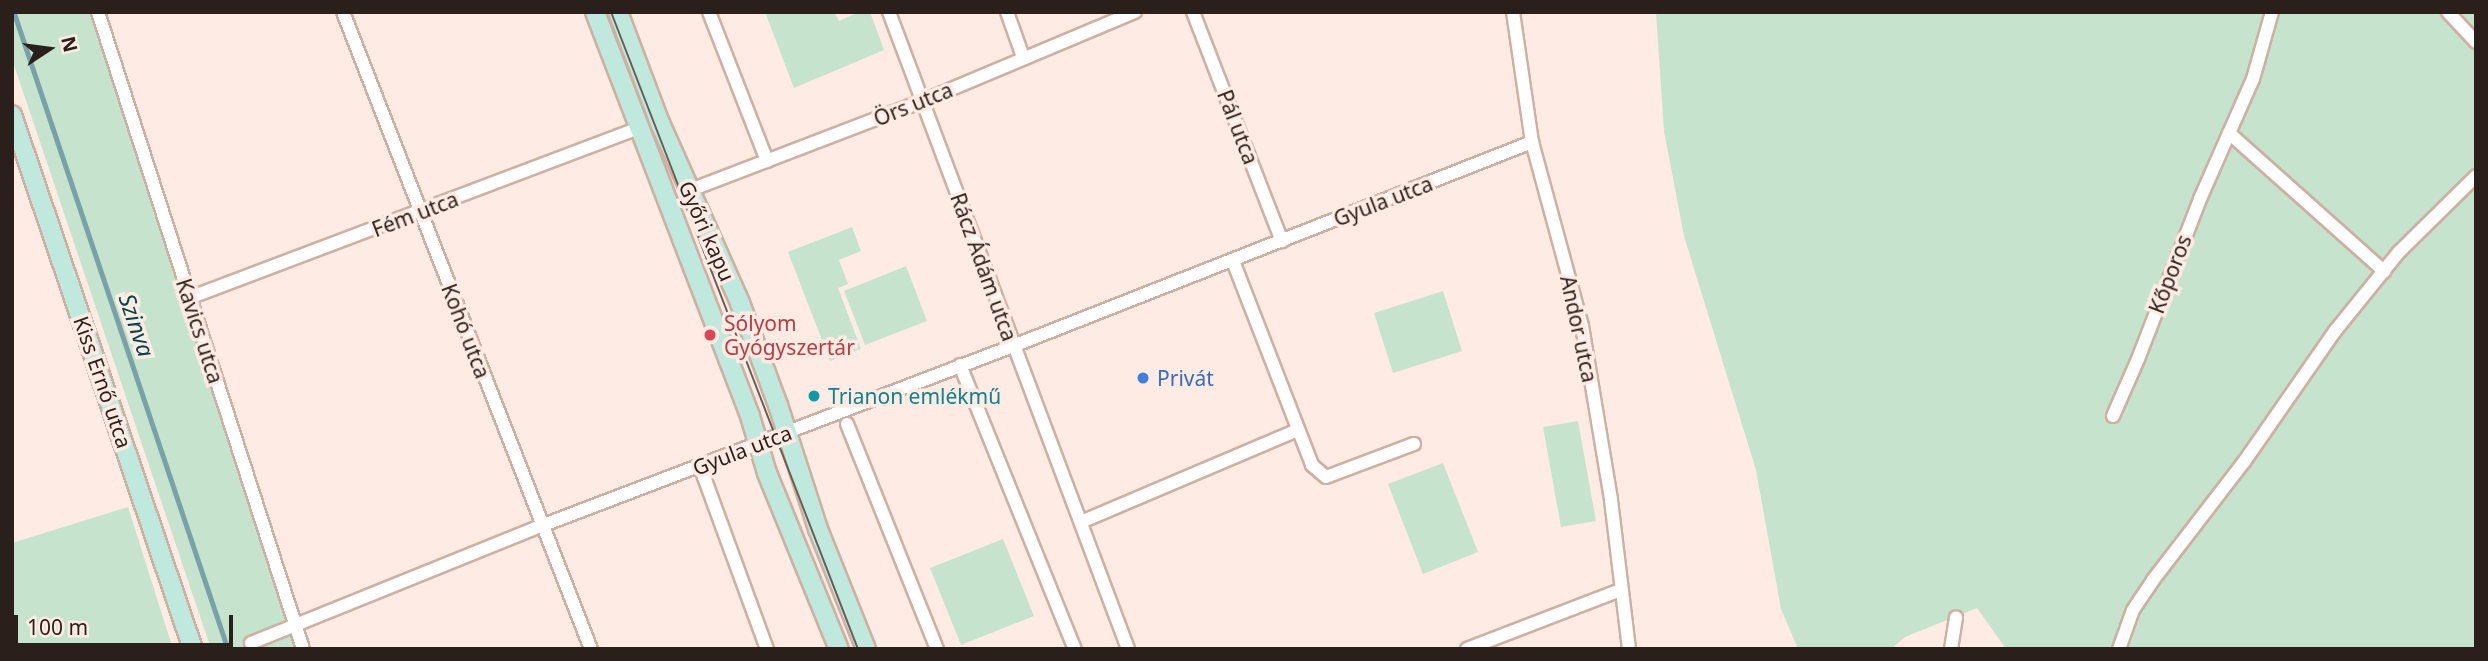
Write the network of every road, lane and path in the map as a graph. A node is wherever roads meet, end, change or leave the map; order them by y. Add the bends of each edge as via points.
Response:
1 (98, 12) edge
2 (343, 12) edge
3 (595, 12) edge
4 (618, 12) edge
5 (709, 12) edge
6 (889, 12) edge
7 (1007, 12) edge
8 (1135, 12) edge
9 (1193, 12) edge
10 (1513, 12) edge
11 (2272, 12) edge
12 (2448, 12) edge
13 (2476, 42) edge
14 (1023, 57) junction
15 (923, 101) junction
16 (12, 115) edge
17 (639, 128) junction
18 (2229, 133) junction
19 (1532, 142) junction
20 (767, 161) junction
21 (2476, 176) edge
22 (688, 191) junction
23 (420, 212) junction
24 (1282, 241) junction
25 (1233, 261) junction
26 (2384, 271) junction
27 (189, 298) junction
28 (1013, 346) junction
29 (960, 365) junction
30 (2113, 416) dead end
31 (847, 424) dead end
32 (1298, 430) junction
33 (787, 433) junction
34 (759, 443) junction
35 (1414, 444) dead end
36 (700, 466) junction
37 (1081, 522) junction
38 (541, 526) junction
39 (1621, 590) junction
40 (1955, 617) dead end
41 (294, 628) junction
42 (251, 643) dead end
43 (193, 649) edge
44 (303, 649) edge
45 (591, 649) edge
46 (766, 649) edge
47 (839, 649) edge
48 (866, 649) edge
49 (937, 649) edge
50 (1075, 649) edge
51 (1128, 649) edge
52 (1467, 649) edge
53 (1629, 649) edge
54 (1951, 649) edge
55 (2119, 649) edge

1 - 27 street, Kavics utca
2 - 23 street, Kohó utca
3 - 17 street, Győri kapu
4 - 22 street, Győri kapu
5 - 20 street
6 - 15 street, Rácz Ádám utca
7 - 14 street
8 - 14 street, Örs utca
9 - 24 street, Pál utca
10 - 19 street, Andor utca
11 - 18 street, Kőporos via 2253,79
12 - 13 street
14 - 15 street, Örs utca
15 - 20 street, Örs utca
15 - 28 street, Rácz Ádám utca
16 - 43 street, Kiss Ernő utca
17 - 23 street, Fém utca
17 - 34 street, Győri kapu
18 - 26 street
18 - 30 street, Kőporos
19 - 24 street, Gyula utca
19 - 39 street, Andor utca via 1582,326
20 - 22 street, Örs utca
21 - 26 street
22 - 33 street, Győri kapu via 740,303
23 - 27 street, Fém utca
23 - 38 street, Kohó utca
24 - 25 street, Gyula utca
25 - 28 street, Gyula utca
25 - 32 street
26 - 55 street via 2154,580 2133,610
27 - 41 street, Kavics utca
28 - 29 street, Gyula utca
28 - 37 street, Rácz Ádám utca
29 - 33 street, Gyula utca
29 - 50 street
31 - 49 street
32 - 35 street via 1312,465 1326,477
32 - 37 street
33 - 34 street, Gyula utca
33 - 48 street, Győri kapu via 818,529
34 - 36 street, Gyula utca
34 - 47 street, Győri kapu
36 - 38 street, Gyula utca
36 - 46 street
37 - 51 street, Rácz Ádám utca
38 - 41 street, Gyula utca
38 - 45 street, Kohó utca
39 - 52 street
39 - 53 street, Andor utca
40 - 54 street
41 - 42 street, Gyula utca
41 - 44 street, Kavics utca

